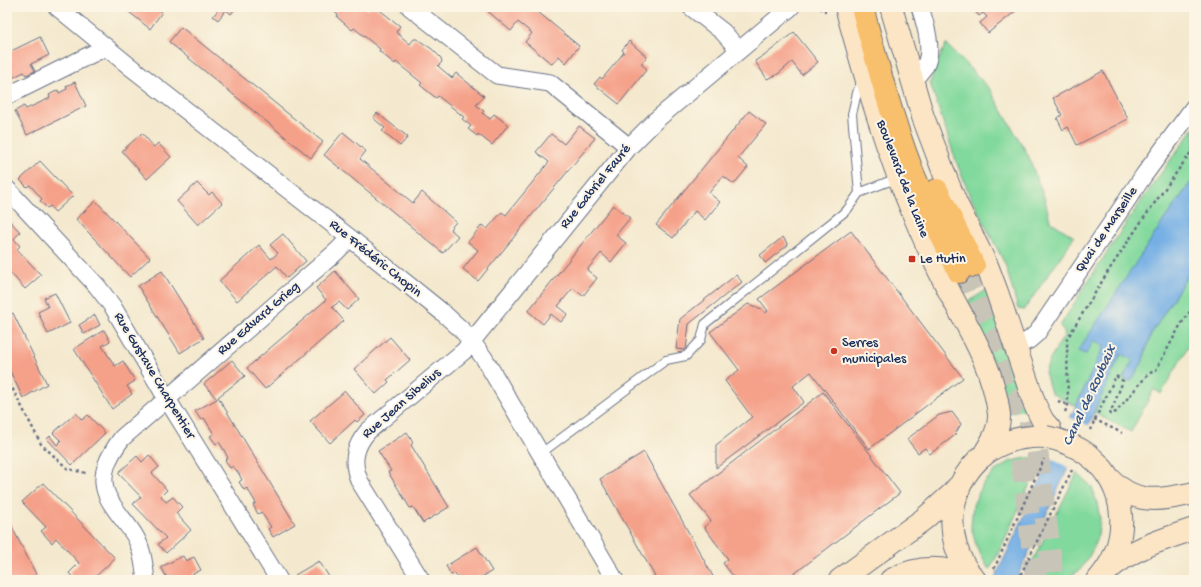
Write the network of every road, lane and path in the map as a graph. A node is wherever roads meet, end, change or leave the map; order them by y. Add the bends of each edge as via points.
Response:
1 (57, 7) edge
2 (410, 7) edge
3 (691, 7) edge
4 (791, 7) edge
5 (846, 7) edge
6 (862, 7) edge
7 (876, 7) edge
8 (891, 7) edge
9 (920, 7) edge
10 (106, 47) junction
11 (740, 50) junction
12 (865, 74) junction
13 (913, 81) junction
14 (7, 96) edge
15 (1194, 107) edge
16 (629, 147) junction
17 (1194, 148) edge
18 (900, 180) junction
19 (7, 189) edge
20 (859, 194) junction
21 (350, 238) junction
22 (1194, 306) edge
23 (471, 341) junction
24 (1015, 347) junction
25 (7, 378) edge
26 (167, 399) junction
27 (1094, 419) junction
28 (1122, 433) dead end
29 (1051, 435) junction
30 (1082, 449) junction
31 (540, 454) junction
32 (983, 456) junction
33 (104, 476) junction
34 (1109, 478) junction
35 (961, 483) junction
36 (1194, 493) edge
37 (1194, 529) edge
38 (1101, 576) edge
39 (980, 578) edge
40 (146, 580) edge
41 (280, 580) edge
42 (421, 580) edge
43 (615, 580) edge
44 (840, 580) edge
45 (891, 580) edge
46 (1018, 580) edge

1 - 10 street, Rue Frédéric Chopin
2 - 16 street via 497,75 550,83
3 - 11 street via 723,32
4 - 11 street, Rue Gabriel Fauré
5 - 12 main road, Boulevard de la Laine
6 - 7 main road via 884,89 913,172 932,216 966,269 902,96
8 - 13 main road
9 - 13 street via 926,28 928,53 926,65
10 - 14 street
10 - 21 street, Rue Frédéric Chopin
11 - 16 street, Rue Gabriel Fauré via 656,120
12 - 18 main road, Boulevard de la Laine
12 - 20 lane via 852,114
13 - 24 main road via 923,117 947,181 988,268
15 - 24 street, Quai de Marseille via 1139,181 1037,332 1029,340
16 - 23 street, Rue Gabriel Fauré
17 - 29 path via 1109,270 1067,339 1068,405
18 - 20 lane via 887,182
18 - 32 main road, Boulevard de la Laine via 916,221 981,351 992,382 999,415 998,427
19 - 26 street, Rue Gustave Charpentier via 97,286
20 - 31 lane via 847,210 705,324 701,340 686,356 666,360
21 - 23 street, Rue Frédéric Chopin via 442,312
21 - 26 street, Rue Edvard Grieg
22 - 27 path via 1156,370 1148,374 1116,412 1110,414 1123,382 1116,376
23 - 31 street, Rue Frédéric Chopin
23 - 42 street, Rue Jean Sibelius via 458,356 368,432 361,439 354,456 356,475
24 - 29 main road via 1035,405
25 - 33 path via 41,444 68,469
26 - 33 street, Rue Edvard Grieg via 122,438 107,461
26 - 41 street, Rue Gustave Charpentier
27 - 28 path
27 - 30 path
29 - 30 main road, bridge
29 - 32 main road via 1012,440
29 - 39 path
30 - 34 main road
30 - 46 path
31 - 43 street, Rue Frédéric Chopin
32 - 35 main road via 970,468
33 - 40 street via 106,494 140,545
34 - 36 main road via 1123,491 1144,498 1167,498
34 - 38 main road via 1119,500 1122,519 1116,552
35 - 39 main road via 952,511 954,540 965,567
35 - 44 main road via 924,519
37 - 38 main road via 1140,549
39 - 45 main road via 935,568 910,572

